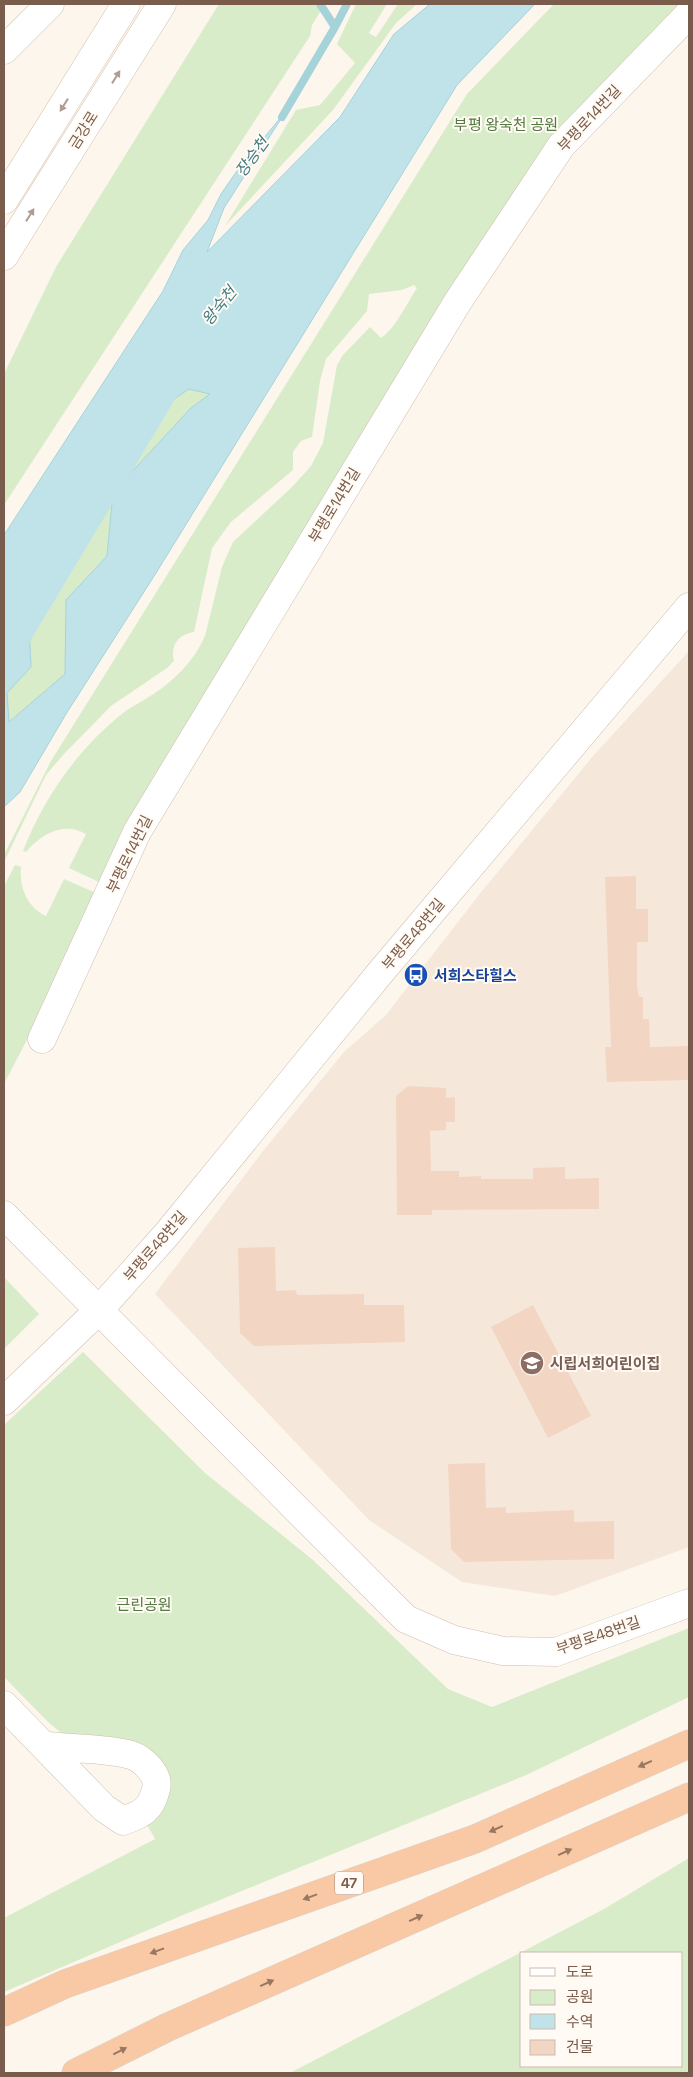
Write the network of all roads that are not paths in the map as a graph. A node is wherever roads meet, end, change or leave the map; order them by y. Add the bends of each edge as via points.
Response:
1 (50, 4) edge
2 (126, 4) edge
3 (162, 4) edge
4 (689, 14) edge
5 (4, 50) edge
6 (4, 200) edge
7 (4, 256) edge
8 (689, 607) edge
9 (42, 1038) dead end
10 (10, 1221) edge
11 (100, 1309) junction
12 (4, 1401) edge
13 (689, 1603) edge
14 (4, 1705) edge
15 (689, 1744) edge
16 (43, 1745) dead end
17 (689, 1797) edge
18 (4, 2012) edge
19 (76, 2073) edge

1 - 5 street
2 -> 6 street, 금강로
7 -> 3 street, 금강로
4 - 9 street, 부평로14번길 via 561,146 457,303 137,832
8 - 11 street, 부평로48번길 via 386,966 167,1234
10 - 11 street, 부평로48번길
11 - 12 street
11 - 13 street, 부평로48번길 via 406,1619 454,1640 503,1651 556,1652
14 - 16 street
15 -> 18 highway, 47 via 474,1839 65,1984
19 -> 17 highway via 168,2027

